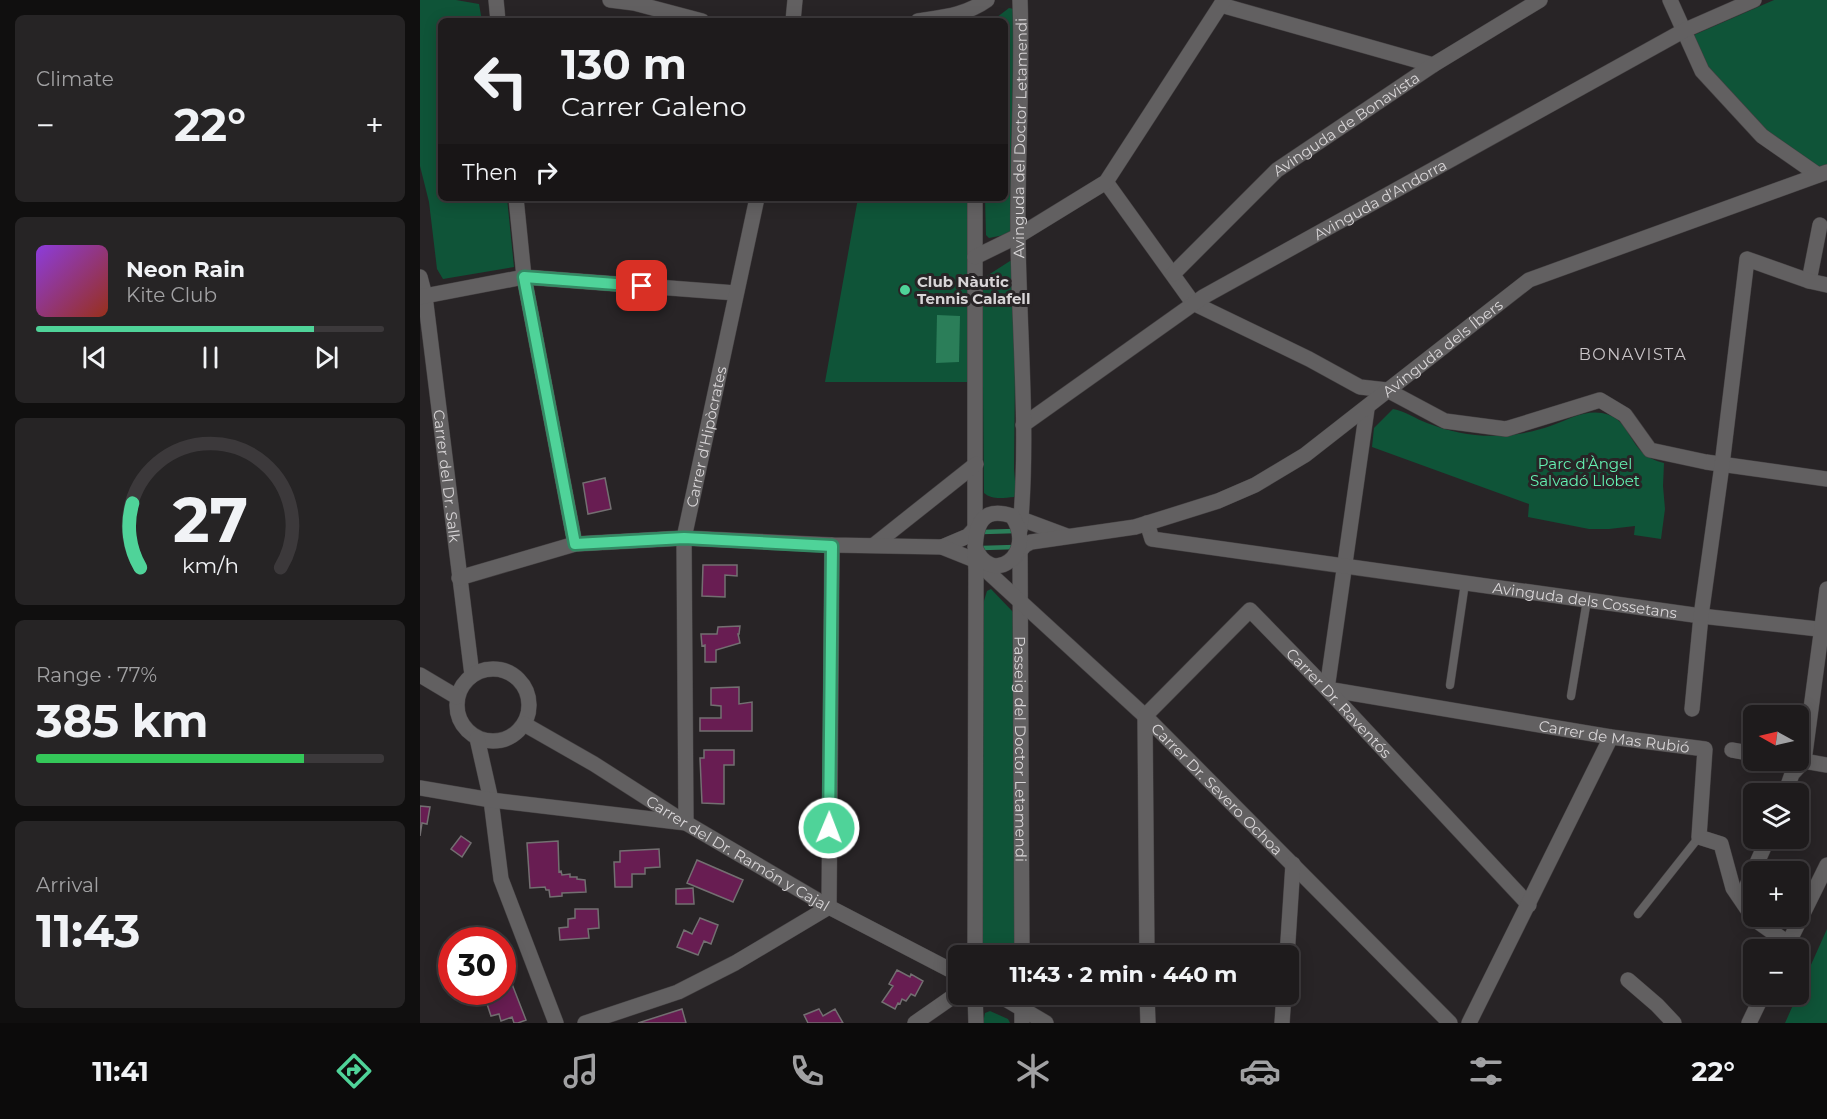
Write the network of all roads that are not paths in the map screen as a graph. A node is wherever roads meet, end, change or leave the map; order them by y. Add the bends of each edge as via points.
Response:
1 (496, 0) edge
2 (610, 0) edge
3 (795, 0) edge
4 (987, 0) edge
5 (1020, 0) edge
6 (1540, 0) edge
7 (1670, 0) edge
8 (1754, 0) edge
9 (635, 2) edge
10 (1223, 3) edge
11 (973, 10) edge
12 (498, 18) edge
13 (691, 18) edge
14 (793, 18) edge
15 (933, 18) edge
16 (1683, 31) junction
17 (1433, 65) junction
18 (1822, 174) edge
19 (1106, 182) junction
20 (516, 201) edge
21 (756, 201) edge
22 (975, 201) edge
23 (1820, 225) dead end
24 (1018, 236) junction
25 (975, 257) junction
26 (1173, 274) junction
27 (420, 277) edge
28 (524, 277) junction
29 (1809, 282) junction
30 (1827, 285) edge
31 (736, 294) junction
32 (422, 296) edge
33 (1193, 303) junction
34 (1387, 390) junction
35 (1367, 409) junction
36 (1023, 425) junction
37 (976, 464) junction
38 (1722, 465) junction
39 (1827, 479) edge
40 (1147, 523) junction
41 (1018, 536) junction
42 (1070, 537) junction
43 (684, 538) junction
44 (976, 539) junction
45 (575, 544) junction
46 (874, 545) junction
47 (832, 546) junction
48 (942, 547) junction
49 (1345, 567) junction
50 (459, 578) junction
51 (1466, 583) junction
52 (1827, 589) edge
53 (1587, 600) junction
54 (1022, 605) junction
55 (1701, 616) junction
56 (1824, 630) edge
57 (420, 675) edge
58 (472, 675) junction
59 (1450, 685) dead end
60 (1327, 689) junction
61 (1571, 696) dead end
62 (457, 697) junction
63 (1692, 709) dead end
64 (1809, 715) edge
65 (1145, 716) junction
66 (524, 724) junction
67 (1611, 737) junction
68 (477, 738) junction
69 (1732, 750) dead end
70 (1743, 752) edge
71 (1809, 762) edge
72 (1827, 765) edge
73 (420, 788) edge
74 (491, 800) junction
75 (686, 824) junction
76 (1699, 837) junction
77 (1763, 849) edge
78 (1293, 864) junction
79 (1827, 865) edge
80 (1741, 899) junction
81 (1529, 905) junction
82 (829, 906) junction
83 (1638, 914) dead end
84 (1778, 939) edge
85 (1790, 939) edge
86 (975, 945) edge
87 (1022, 945) edge
88 (1147, 945) edge
89 (1288, 945) edge
90 (948, 969) edge
91 (1628, 980) dead end
92 (948, 1000) edge
93 (975, 1005) edge
94 (1148, 1005) edge
95 (1283, 1005) edge
96 (1758, 1005) edge
97 (1022, 1009) edge
98 (556, 1023) edge
99 (585, 1023) edge
100 (915, 1023) edge
101 (976, 1023) edge
102 (1046, 1023) edge
103 (1148, 1023) edge
104 (1282, 1023) edge
105 (1450, 1023) edge
106 (1469, 1023) edge
107 (1674, 1023) edge
108 (1749, 1023) edge

1 - 12 street
2 - 9 street
3 - 14 street
4 - 11 street
5 - 24 street, Avinguda del Doctor Letamendi
6 - 17 street, Avinguda de Bonavista
7 - 16 street
8 - 16 street, Avinguda d'Andorra
9 - 13 street
10 - 17 street
10 - 19 street
11 - 15 street
16 - 18 street via 1702,71 1762,136
16 - 33 street, Avinguda d'Andorra
17 - 26 street, Avinguda de Bonavista via 1277,170
18 - 34 street, Avinguda dels Íbers via 1529,280
19 - 24 street
19 - 26 street
20 - 28 street
21 - 31 street, Carrer d'Hipòcrates
22 - 25 street
23 - 29 street
24 - 25 street
24 - 36 street, Avinguda del Doctor Letamendi
25 - 37 street
26 - 33 street
27 - 32 street, Carrer del Dr. Salk
28 - 31 street
28 - 32 street
28 - 45 street
29 - 30 street
29 - 38 street via 1747,259
31 - 43 street, Carrer d'Hipòcrates
32 - 50 street, Carrer del Dr. Salk
33 - 34 street via 1360,387
33 - 36 street, Avinguda d'Andorra
34 - 35 street, Avinguda dels Íbers
34 - 38 street via 1445,421 1506,429 1600,400 1624,415 1650,450
35 - 40 street, Avinguda dels Íbers via 1305,455 1255,485
35 - 49 street
36 - 41 street, Avinguda del Doctor Letamendi
37 - 44 street
37 - 46 street
38 - 39 street
38 - 55 street
40 - 42 street, Avinguda dels Íbers
40 - 49 street, Avinguda dels Cossetans via 1152,539
41 - 42 street
41 - 42 street, Avinguda dels Íbers via 1025,545
41 - 44 street via 995,512 985,517
41 - 44 street via 1001,565 993,565
41 - 54 street, Passeig del Doctor Letamendi
43 - 45 street
43 - 47 street
43 - 75 street, Carrer d'Hipòcrates
44 - 48 street
44 - 48 street via 968,536
44 - 54 street, Carrer Dr. Severo Ochoa
44 - 86 street
45 - 50 street
46 - 47 street
46 - 48 street
47 - 82 street
49 - 51 street, Avinguda dels Cossetans
49 - 60 street
50 - 58 street, Carrer del Dr. Salk
51 - 53 street, Avinguda dels Cossetans
51 - 59 lane
52 - 56 street
53 - 55 street, Avinguda dels Cossetans
53 - 61 lane
54 - 65 street, Carrer Dr. Severo Ochoa
54 - 87 street, Passeig del Doctor Letamendi
55 - 56 street, Avinguda dels Cossetans
55 - 63 street
56 - 64 street
57 - 62 street
58 - 62 street
58 - 66 street via 496,668 518,679 529,703
60 - 65 street, Carrer Dr. Raventós via 1250,610
60 - 67 street, Carrer de Mas Rubió
60 - 81 street, Carrer Dr. Raventós
62 - 68 street via 460,722
65 - 78 street, Carrer Dr. Severo Ochoa
65 - 88 street
66 - 68 street via 502,740
66 - 75 street, Carrer del Dr. Ramón y Cajal
67 - 76 street, Carrer de Mas Rubió via 1705,749
67 - 81 street
68 - 74 street
69 - 70 street
71 - 72 street
73 - 74 street
74 - 75 street
74 - 98 street via 501,879
75 - 82 street, Carrer del Dr. Ramón y Cajal
76 - 80 street via 1721,844
76 - 83 lane
77 - 80 street
78 - 89 street
78 - 105 street, Carrer Dr. Severo Ochoa
79 - 85 street
80 - 84 street via 1754,919
81 - 106 street
82 - 90 street, Carrer del Dr. Ramón y Cajal
82 - 99 street via 735,963 678,992
91 - 107 street
92 - 100 street
93 - 101 street
94 - 103 street
95 - 104 street
96 - 108 street
97 - 102 street

